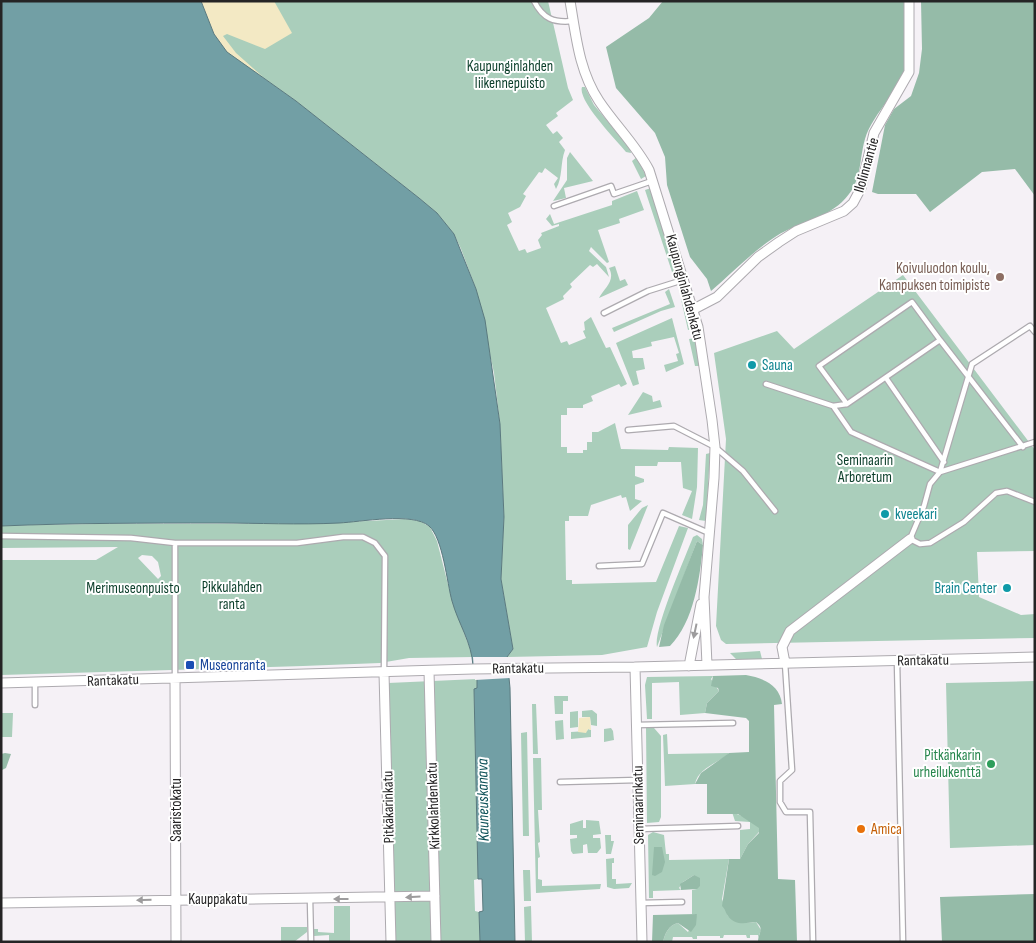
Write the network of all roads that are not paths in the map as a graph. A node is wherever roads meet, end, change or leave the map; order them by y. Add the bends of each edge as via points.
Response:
1 (534, 1) edge
2 (570, 1) edge
3 (909, 1) edge
4 (573, 21) junction
5 (653, 180) junction
6 (554, 206) dead end
7 (685, 280) junction
8 (694, 309) junction
9 (604, 313) dead end
10 (1035, 332) edge
11 (940, 340) junction
12 (969, 377) junction
13 (886, 378) junction
14 (766, 384) dead end
15 (847, 404) junction
16 (834, 406) junction
17 (628, 430) dead end
18 (1035, 442) edge
19 (715, 447) junction
20 (1022, 448) junction
21 (944, 462) junction
22 (940, 472) junction
23 (1035, 502) edge
24 (775, 511) dead end
25 (709, 533) junction
26 (1, 536) edge
27 (910, 538) junction
28 (175, 543) junction
29 (599, 566) dead end
30 (704, 597) junction
31 (1035, 657) edge
32 (897, 661) junction
33 (785, 663) junction
34 (706, 665) junction
35 (689, 666) junction
36 (635, 668) junction
37 (429, 671) junction
38 (384, 673) junction
39 (175, 678) junction
40 (35, 682) junction
41 (1, 683) edge
42 (35, 705) dead end
43 (733, 723) dead end
44 (636, 725) junction
45 (638, 780) junction
46 (560, 782) dead end
47 (738, 826) dead end
48 (639, 829) junction
49 (435, 896) junction
50 (390, 898) junction
51 (176, 899) junction
52 (310, 899) junction
53 (1, 902) edge
54 (682, 902) dead end
55 (641, 903) junction
56 (176, 942) edge
57 (312, 942) edge
58 (391, 942) edge
59 (436, 942) edge
60 (642, 942) edge
61 (813, 942) edge
62 (903, 942) edge

1 - 4 lane via 539,11 550,19
2 - 4 street, Kaupunginlahdenkatu
3 - 8 street, Ilolinnantie via 909,72 876,128 861,188 853,203 844,211 796,231 779,242 758,257 717,297
4 - 5 street, Kaupunginlahdenkatu via 583,69 592,90 641,154
5 - 6 lane via 614,194 611,186
5 - 7 street, Kaupunginlahdenkatu
7 - 8 street, Kaupunginlahdenkatu
7 - 9 lane via 648,292
8 - 19 street, Kaupunginlahdenkatu
10 - 12 lane via 1030,326 972,364
11 - 12 lane
11 - 13 lane
11 - 15 lane via 912,302 896,312 819,366
12 - 20 lane
12 - 21 lane
13 - 15 lane
13 - 21 lane
14 - 16 lane
15 - 16 lane
16 - 22 lane via 851,432
17 - 19 lane via 674,426
18 - 20 lane
19 - 24 lane via 743,471
19 - 25 street, Kaupunginlahdenkatu
20 - 22 lane
21 - 22 lane
22 - 27 lane via 930,484
23 - 27 lane via 1007,491 996,493 964,522 930,543 920,544
25 - 29 lane via 663,513 642,564
25 - 30 street, Kaupunginlahdenkatu
26 - 28 lane via 131,538
27 - 33 street via 790,632 782,647
28 - 38 lane via 297,543 363,537 375,543 385,556
28 - 39 lane
30 - 34 street, Kaupunginlahdenkatu
30 -> 35 street, Kaupunginlahdenkatu
31 - 32 street, Rantakatu
32 - 33 street, Rantakatu
32 - 62 lane
33 - 34 street, Rantakatu
33 - 61 lane via 792,770 780,781 780,802 786,812 810,812
34 - 35 street, Rantakatu
35 - 36 street, Rantakatu
36 - 37 street, Rantakatu
36 - 44 street, Seminaarinkatu
37 - 38 street, Rantakatu
37 - 49 street, Kirkkolahdenkatu
38 - 39 street, Rantakatu
38 - 50 street, Pitkäkarinkatu
39 - 40 street, Rantakatu
39 - 51 street, Saaristokatu
40 - 41 street, Rantakatu
40 - 42 lane
43 - 44 lane
44 - 45 street, Seminaarinkatu
45 - 46 lane
45 - 48 street, Seminaarinkatu
47 - 48 lane
48 - 55 street, Seminaarinkatu
49 -> 50 street, Kauppakatu
49 - 59 street, Kirkkolahdenkatu
50 -> 52 street, Kauppakatu
50 - 58 street, Pitkäkarinkatu
51 - 52 street, Kauppakatu
51 -> 53 street, Kauppakatu
51 - 56 street, Saaristokatu
52 - 57 lane
54 - 55 lane
55 - 60 street, Seminaarinkatu

